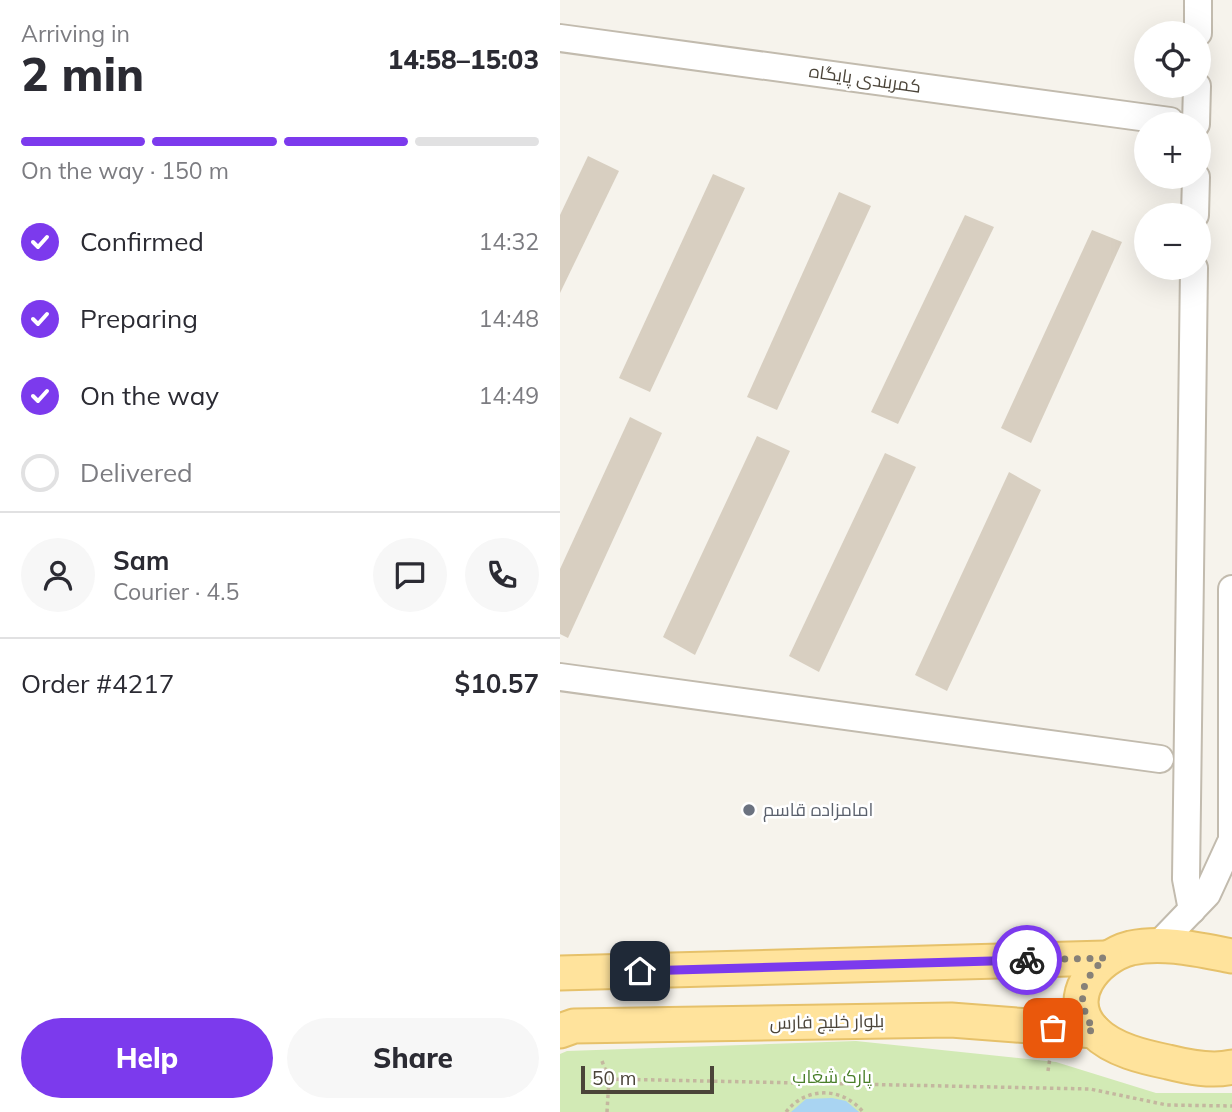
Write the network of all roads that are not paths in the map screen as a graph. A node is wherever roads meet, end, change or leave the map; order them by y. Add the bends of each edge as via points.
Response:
1 (1198, 0) edge
2 (1198, 21) edge
3 (560, 38) edge
4 (1134, 116) edge
5 (1194, 280) edge
6 (1232, 589) edge
7 (560, 677) edge
8 (1160, 759) dead end
9 (1231, 782) edge
10 (1231, 848) edge
11 (1192, 910) junction
12 (1157, 946) junction
13 (1232, 956) edge
14 (1105, 958) junction
15 (560, 973) edge
16 (565, 1028) edge
17 (1094, 1031) junction
18 (1230, 1068) edge

1 - 2 street
3 - 4 street, کمربندی پایگاه
5 - 11 street via 1186,879
6 - 9 street
7 - 8 street
9 - 10 street
10 - 11 street via 1207,894
11 - 12 street
12 - 13 main road
12 - 14 main road via 1130,948
14 - 15 main road
14 - 17 main road via 1082,990 1082,1010
16 - 17 main road, بلوار خلیج ‌فارس via 951,1020
17 - 18 main road via 1121,1049 1155,1059 1190,1068

